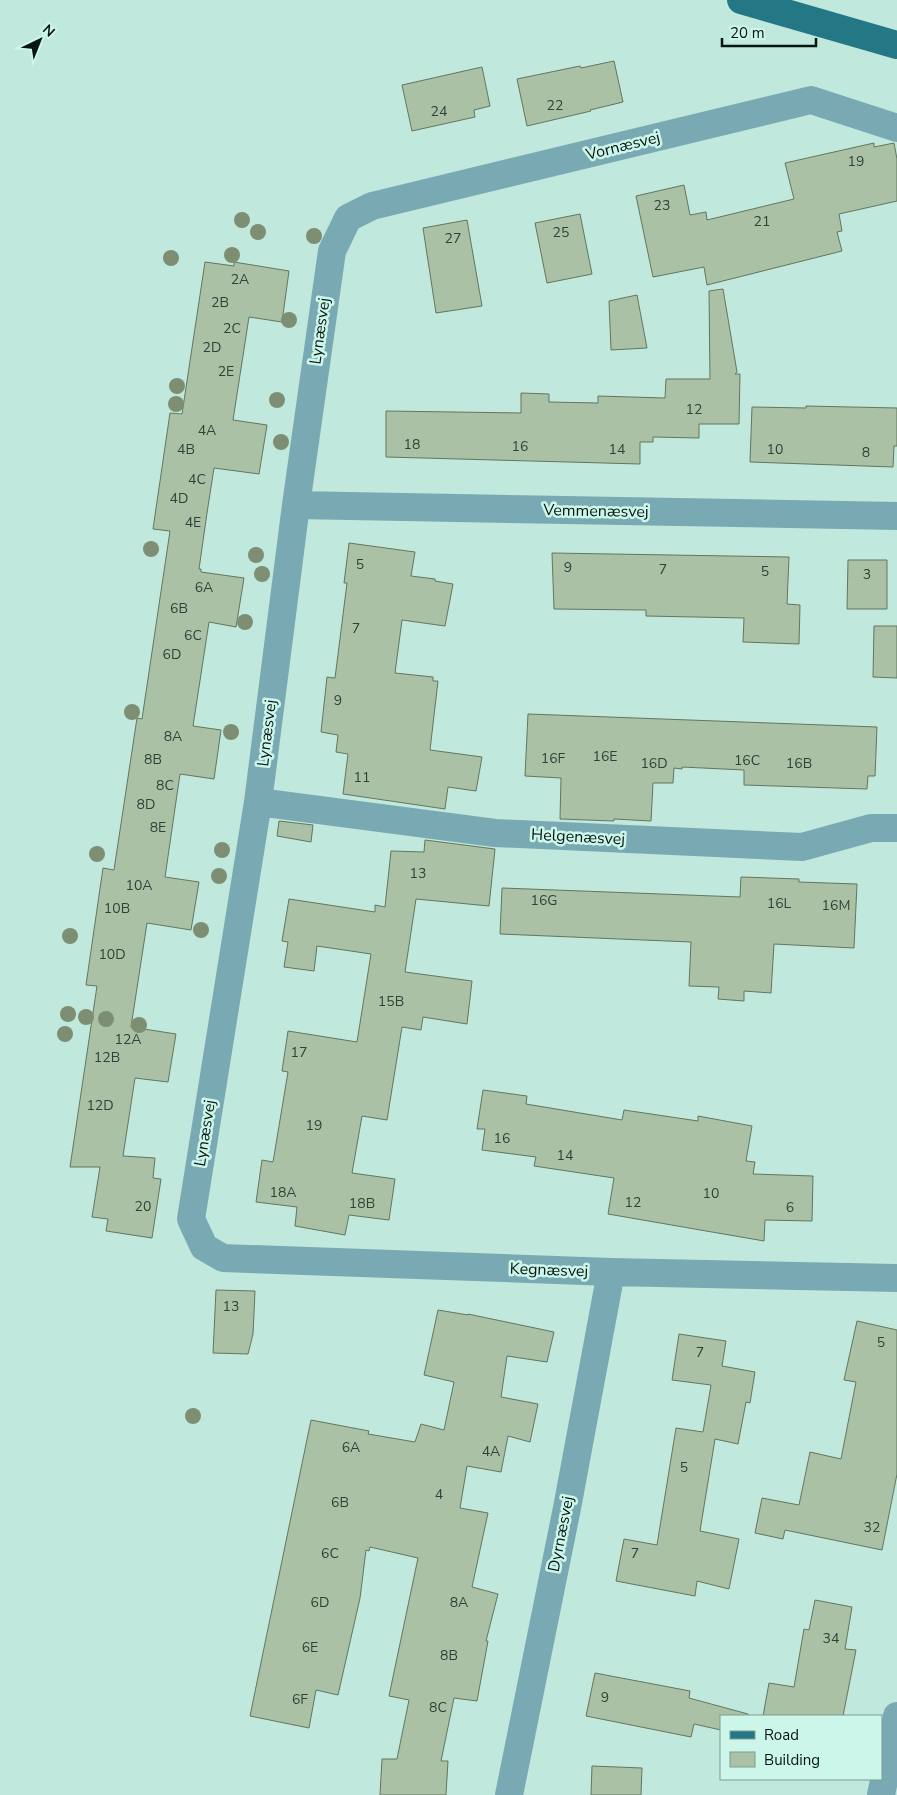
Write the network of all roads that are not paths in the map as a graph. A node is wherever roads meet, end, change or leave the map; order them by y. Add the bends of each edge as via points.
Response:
1 (741, 0) edge
2 (897, 45) edge
3 (897, 128) edge
4 (348, 218) joint
5 (296, 505) junction
6 (897, 516) edge
7 (258, 802) junction
8 (897, 828) edge
9 (204, 1247) joint
10 (611, 1272) junction
11 (897, 1278) edge
12 (897, 1716) edge
13 (509, 1795) edge
14 (881, 1795) edge

1 - 2 main road
3 - 4 street, Vornæsvej via 811,100 372,206
4 - 5 street, Lynæsvej via 332,251
5 - 6 street, Vemmenæsvej
5 - 7 street, Lynæsvej
7 - 8 street, Helgenæsvej via 495,833 802,847 871,828
7 - 9 street, Lynæsvej via 191,1219
9 - 10 street, Kegnæsvej via 223,1258
10 - 11 street, Kegnæsvej
10 - 13 street, Dyrnæsvej
12 - 14 street

